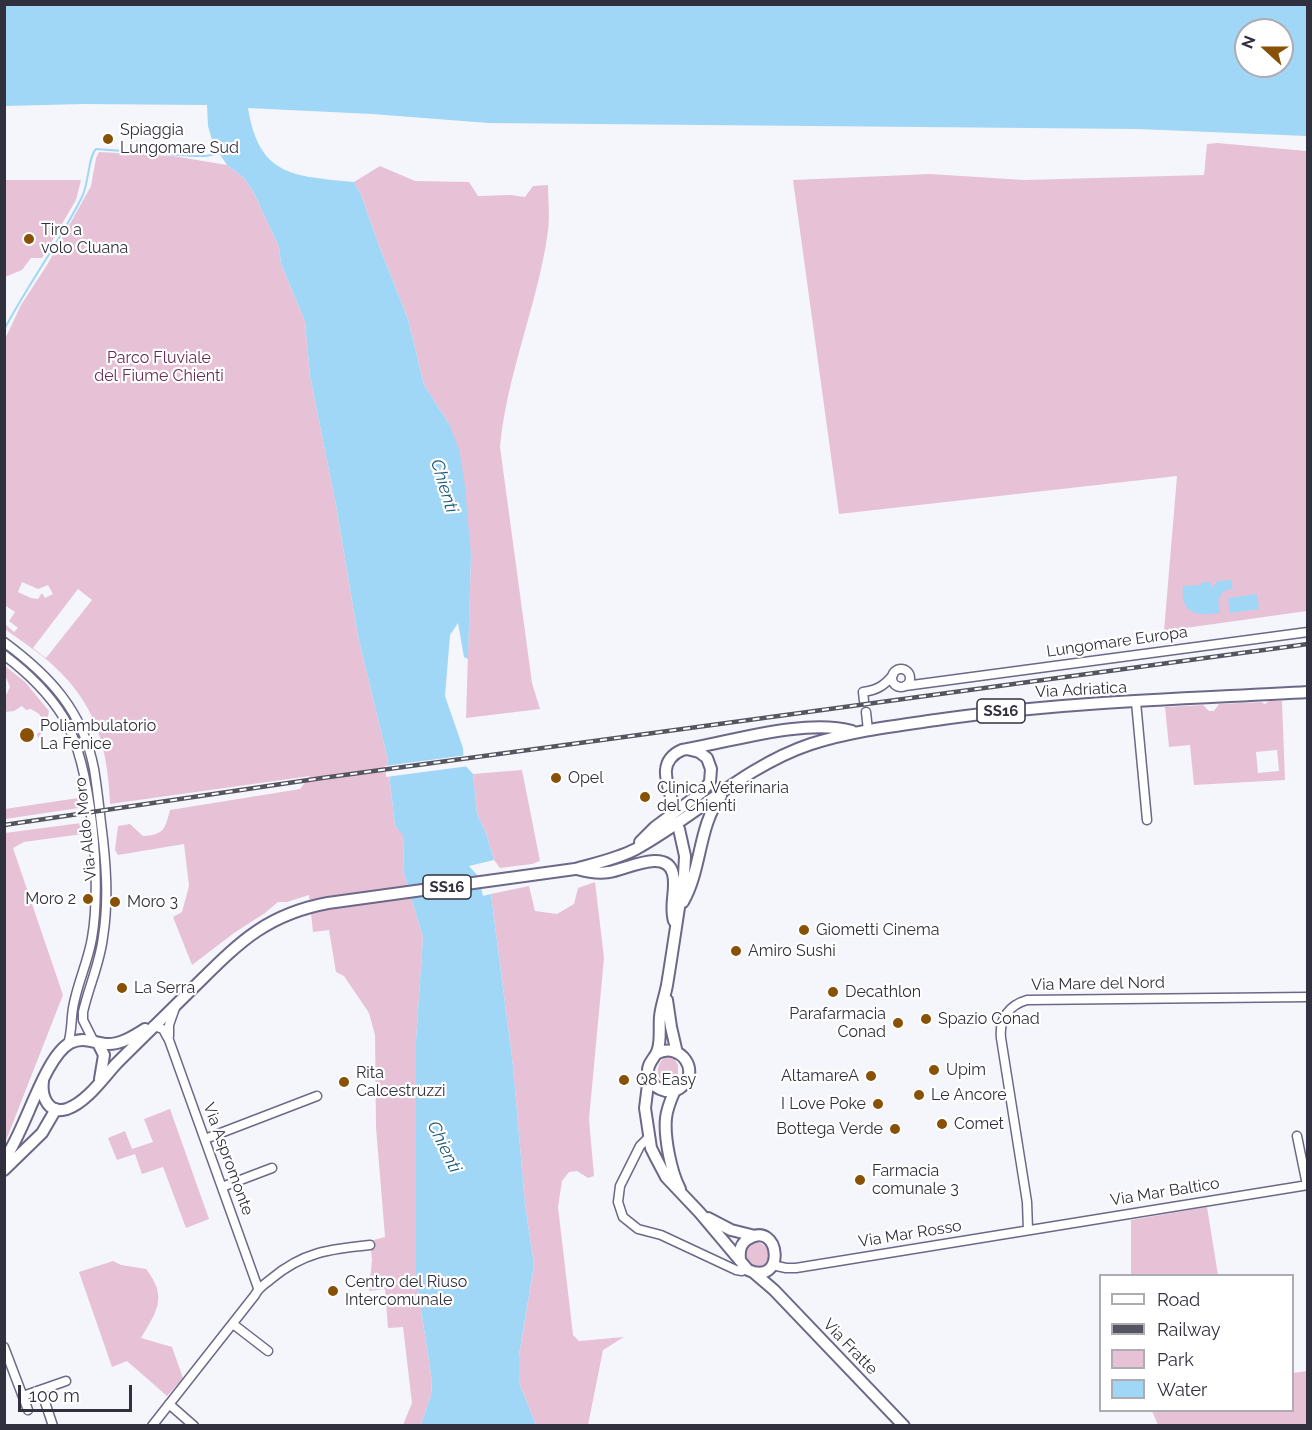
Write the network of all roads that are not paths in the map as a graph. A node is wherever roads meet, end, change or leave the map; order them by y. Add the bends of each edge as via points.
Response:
1 (1308, 632) edge
2 (4, 642) edge
3 (4, 655) edge
4 (893, 675) junction
5 (910, 675) junction
6 (930, 683) junction
7 (905, 686) junction
8 (1308, 692) edge
9 (864, 696) dead end
10 (1136, 702) junction
11 (866, 712) dead end
12 (868, 730) junction
13 (855, 732) junction
14 (687, 749) junction
15 (726, 788) junction
16 (673, 803) dead end
17 (1147, 820) dead end
18 (679, 829) dead end
19 (634, 850) junction
20 (571, 869) junction
21 (679, 910) junction
22 (676, 927) junction
23 (193, 988) junction
24 (666, 988) junction
25 (1308, 997) edge
26 (177, 1004) junction
27 (153, 1026) junction
28 (169, 1040) junction
29 (95, 1041) junction
30 (68, 1044) junction
31 (677, 1053) junction
32 (656, 1054) junction
33 (649, 1076) junction
34 (43, 1082) junction
35 (99, 1082) junction
36 (675, 1090) junction
37 (317, 1096) dead end
38 (56, 1109) junction
39 (1298, 1136) dead end
40 (649, 1137) junction
41 (205, 1139) junction
42 (4, 1160) edge
43 (272, 1168) dead end
44 (4, 1170) edge
45 (1307, 1185) edge
46 (222, 1187) junction
47 (685, 1197) junction
48 (700, 1213) junction
49 (1028, 1230) junction
50 (755, 1236) junction
51 (370, 1245) dead end
52 (776, 1253) junction
53 (747, 1266) junction
54 (772, 1266) junction
55 (796, 1268) junction
56 (258, 1288) junction
57 (774, 1290) junction
58 (233, 1324) junction
59 (4, 1347) edge
60 (268, 1351) dead end
61 (66, 1381) dead end
62 (41, 1390) junction
63 (23, 1396) junction
64 (169, 1404) junction
65 (28, 1410) dead end
66 (53, 1425) edge
67 (152, 1425) edge
68 (194, 1425) edge
69 (904, 1425) edge

1 - 6 street, Lungomare Europa
2 - 29 street, Via Aldo Moro via 34,664 58,691 82,732 94,768 107,895 103,939 83,1012 83,1020
3 - 30 street, Via Aldo Moro via 41,686 64,719 79,753 86,788 96,909
4 - 5 street via 901,669
4 - 7 street via 894,684
4 - 9 street
5 - 6 street
5 - 7 street
6 - 7 street, Lungomare Europa
8 - 10 main road, Via Adriatica / SS16
10 - 12 main road, Via Adriatica / SS16 via 1016,709
10 - 17 street
11 - 12 street
12 - 13 main road, Via Adriatica / SS16
13 - 14 main road via 834,727 775,732
13 - 15 main road, Via Adriatica / SS16 via 788,753
14 - 16 main road via 674,754 666,765 665,779
14 - 19 main road via 707,758 710,782 655,826
15 - 19 main road, SS16
15 - 21 main road via 710,812 694,877
18 - 21 main road via 685,865
19 - 20 main road, SS16
20 - 22 main road via 600,873 648,861 666,864 674,877 671,910
20 - 23 main road, SS16 via 295,911 263,926
21 - 22 main road, Via Fratte
22 - 24 main road, Via Fratte
23 - 26 main road, SS16
23 - 29 main road, SS16 via 140,1032 111,1044
24 - 31 main road, Via Fratte
24 - 32 main road, Via Fratte
25 - 49 street, Via Mare del Nord via 1027,1000 1011,1008 1003,1020 1000,1038 1027,1202
26 - 27 main road, SS16
26 - 28 street
27 - 28 street, Via Aspromonte via 163,1029
27 - 35 main road, SS16
28 - 41 street, Via Aspromonte
29 - 30 main road, SS16 via 84,1039
29 - 35 main road via 104,1055
30 - 34 main road via 55,1056
31 - 32 main road via 668,1050
31 - 36 main road, Via Fratte via 687,1061 689,1071 684,1084
32 - 33 main road, Via Fratte via 649,1064
33 - 36 main road via 659,1089
33 - 40 main road, Via Fratte via 645,1108
34 - 38 main road via 44,1099
34 - 42 main road
35 - 38 main road, SS16 via 75,1105
36 - 47 main road, Via Fratte via 666,1128 673,1168
37 - 41 street
38 - 44 main road via 42,1133
39 - 45 street, Via Mar Baltico
40 - 47 main road, Via Fratte via 661,1168
40 - 53 street via 640,1146 620,1186 618,1202 623,1218 736,1270
41 - 46 street, Via Aspromonte
43 - 46 street
45 - 49 street, Via Mar Baltico
46 - 56 street, Via Aspromonte
47 - 48 main road, Via Fratte
48 - 50 main road, Via Fratte via 718,1225
48 - 53 main road, Via Fratte
49 - 55 street, Via Mar Rosso
50 - 52 main road, Via Fratte via 770,1240
50 - 53 main road via 742,1245 740,1253
51 - 56 street via 314,1253 289,1265
52 - 54 main road
52 - 55 street
53 - 54 main road via 762,1272
53 - 57 main road, Via Fratte
54 - 55 street, Via Mar Rosso
54 - 57 main road
56 - 58 street
57 - 69 main road, Via Fratte
58 - 60 street
58 - 64 street
59 - 63 street
61 - 62 street
62 - 63 street
62 - 66 street
63 - 65 street
64 - 67 street
64 - 68 street

